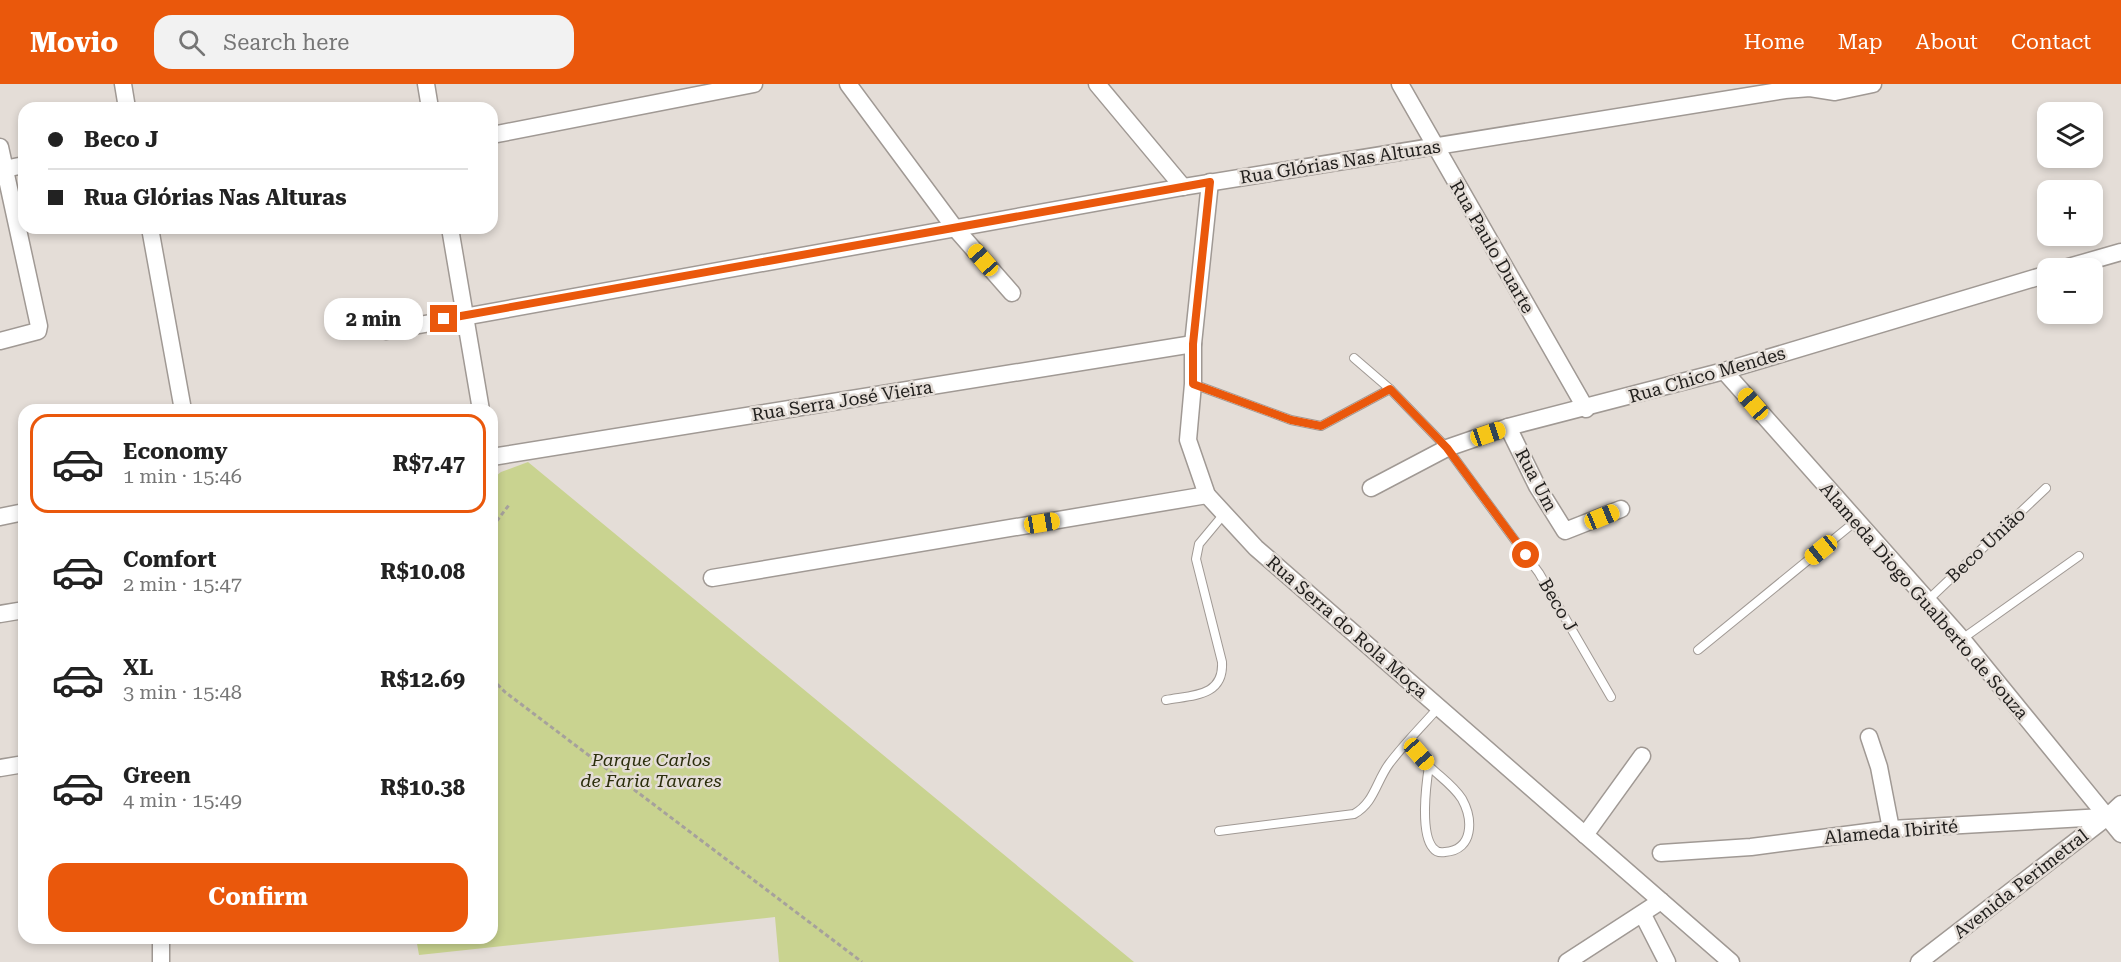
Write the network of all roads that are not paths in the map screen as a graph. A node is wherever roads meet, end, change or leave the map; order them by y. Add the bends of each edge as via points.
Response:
1 (123, 84) edge
2 (426, 84) edge
3 (754, 84) edge
4 (848, 84) edge
5 (1097, 84) edge
6 (1400, 84) edge
7 (1873, 84) edge
8 (1834, 88) edge
9 (126, 102) edge
10 (429, 102) edge
11 (498, 134) edge
12 (0, 147) edge
13 (1435, 148) junction
14 (18, 166) edge
15 (3, 170) edge
16 (1210, 182) junction
17 (1184, 187) junction
18 (954, 227) junction
19 (151, 234) edge
20 (451, 234) edge
21 (2121, 252) edge
22 (2100, 258) edge
23 (2037, 277) edge
24 (1012, 293) dead end
25 (464, 316) junction
26 (386, 331) dead end
27 (0, 341) edge
28 (1193, 344) junction
29 (1354, 358) dead end
30 (1724, 371) junction
31 (1193, 384) junction
32 (1390, 389) junction
33 (182, 404) edge
34 (480, 404) edge
35 (1586, 409) junction
36 (1508, 427) junction
37 (1447, 448) junction
38 (498, 456) edge
39 (1371, 488) dead end
40 (2046, 488) dead end
41 (1207, 495) junction
42 (1621, 509) dead end
43 (18, 513) edge
44 (1224, 514) junction
45 (0, 517) edge
46 (1856, 521) junction
47 (2079, 556) dead end
48 (712, 578) dead end
49 (1926, 602) junction
50 (18, 611) edge
51 (0, 614) edge
52 (1962, 639) junction
53 (1698, 650) dead end
54 (1611, 697) dead end
55 (1166, 700) dead end
56 (1438, 707) junction
57 (1869, 737) dead end
58 (1408, 742) junction
59 (1642, 756) dead end
60 (18, 765) edge
61 (1429, 766) junction
62 (0, 768) edge
63 (2121, 804) edge
64 (2114, 817) edge
65 (1891, 829) junction
66 (1219, 831) dead end
67 (2121, 834) edge
68 (1584, 835) junction
69 (1661, 853) dead end
70 (1661, 902) junction
71 (1643, 915) junction
72 (161, 944) edge
73 (161, 962) edge
74 (1567, 962) edge
75 (1667, 962) edge
76 (1731, 962) edge
77 (1919, 962) edge

1 - 9 street
2 - 10 street
3 - 11 street
4 - 18 street
5 - 17 street
6 - 13 street, Rua Paulo Duarte
7 - 8 street, Rua Glórias Nas Alturas
8 - 13 street, Rua Glórias Nas Alturas via 1785,90
12 - 15 street
13 - 16 street, Rua Glórias Nas Alturas
13 - 35 street, Rua Paulo Duarte
14 - 15 street
15 - 27 street via 39,326 38,331
16 - 17 street, Rua Glórias Nas Alturas
16 - 28 street, Rua Serra do Rola Moça
17 - 18 street, Rua Glórias Nas Alturas
18 - 24 street
18 - 25 street, Rua Glórias Nas Alturas
19 - 33 street
20 - 25 street
21 - 22 street
23 - 30 street, Rua Chico Mendes
25 - 26 street, Rua Glórias Nas Alturas
25 - 34 street
28 - 31 street, Rua Serra do Rola Moça
28 - 38 street, Rua Serra José Vieira
29 - 32 lane, Beco J
30 - 35 street, Rua Chico Mendes
30 - 46 street, Alameda Diogo Gualberto de Souza
31 - 32 lane via 1291,420 1321,426
31 - 41 street, Rua Serra do Rola Moça via 1188,440
32 - 37 lane, Beco J
35 - 36 street, Rua Chico Mendes
36 - 37 street, Rua Chico Mendes
36 - 42 street, Rua Um via 1565,531
37 - 39 street, Rua Chico Mendes
37 - 54 lane, Beco J via 1539,573
40 - 49 lane, Beco União
41 - 44 street, Rua Serra do Rola Moça
41 - 48 street
43 - 45 street
44 - 55 lane via 1199,544 1196,559 1223,673 1206,693
44 - 56 street, Rua Serra do Rola Moça via 1256,548
46 - 49 street, Alameda Diogo Gualberto de Souza
46 - 53 lane
47 - 52 lane
49 - 52 street, Alameda Diogo Gualberto de Souza
50 - 51 street
52 - 64 street, Alameda Diogo Gualberto de Souza
56 - 58 lane
56 - 68 street, Rua Serra do Rola Moça
57 - 65 street
58 - 61 lane
58 - 66 lane via 1386,768 1370,800 1354,814
59 - 68 street
60 - 62 street
61 - 61 lane via 1449,783 1467,812 1468,840 1453,851 1441,853 1429,842
63 - 64 street, Avenida Perimetral
64 - 65 street, Alameda Ibirité
64 - 67 street, Alameda Diogo Gualberto de Souza
64 - 77 street, Avenida Perimetral
65 - 69 street, Alameda Ibirité via 1751,847
68 - 70 street, Rua Serra do Rola Moça
70 - 71 street
70 - 76 street, Rua Serra do Rola Moça
71 - 74 street
71 - 75 street
72 - 73 street

